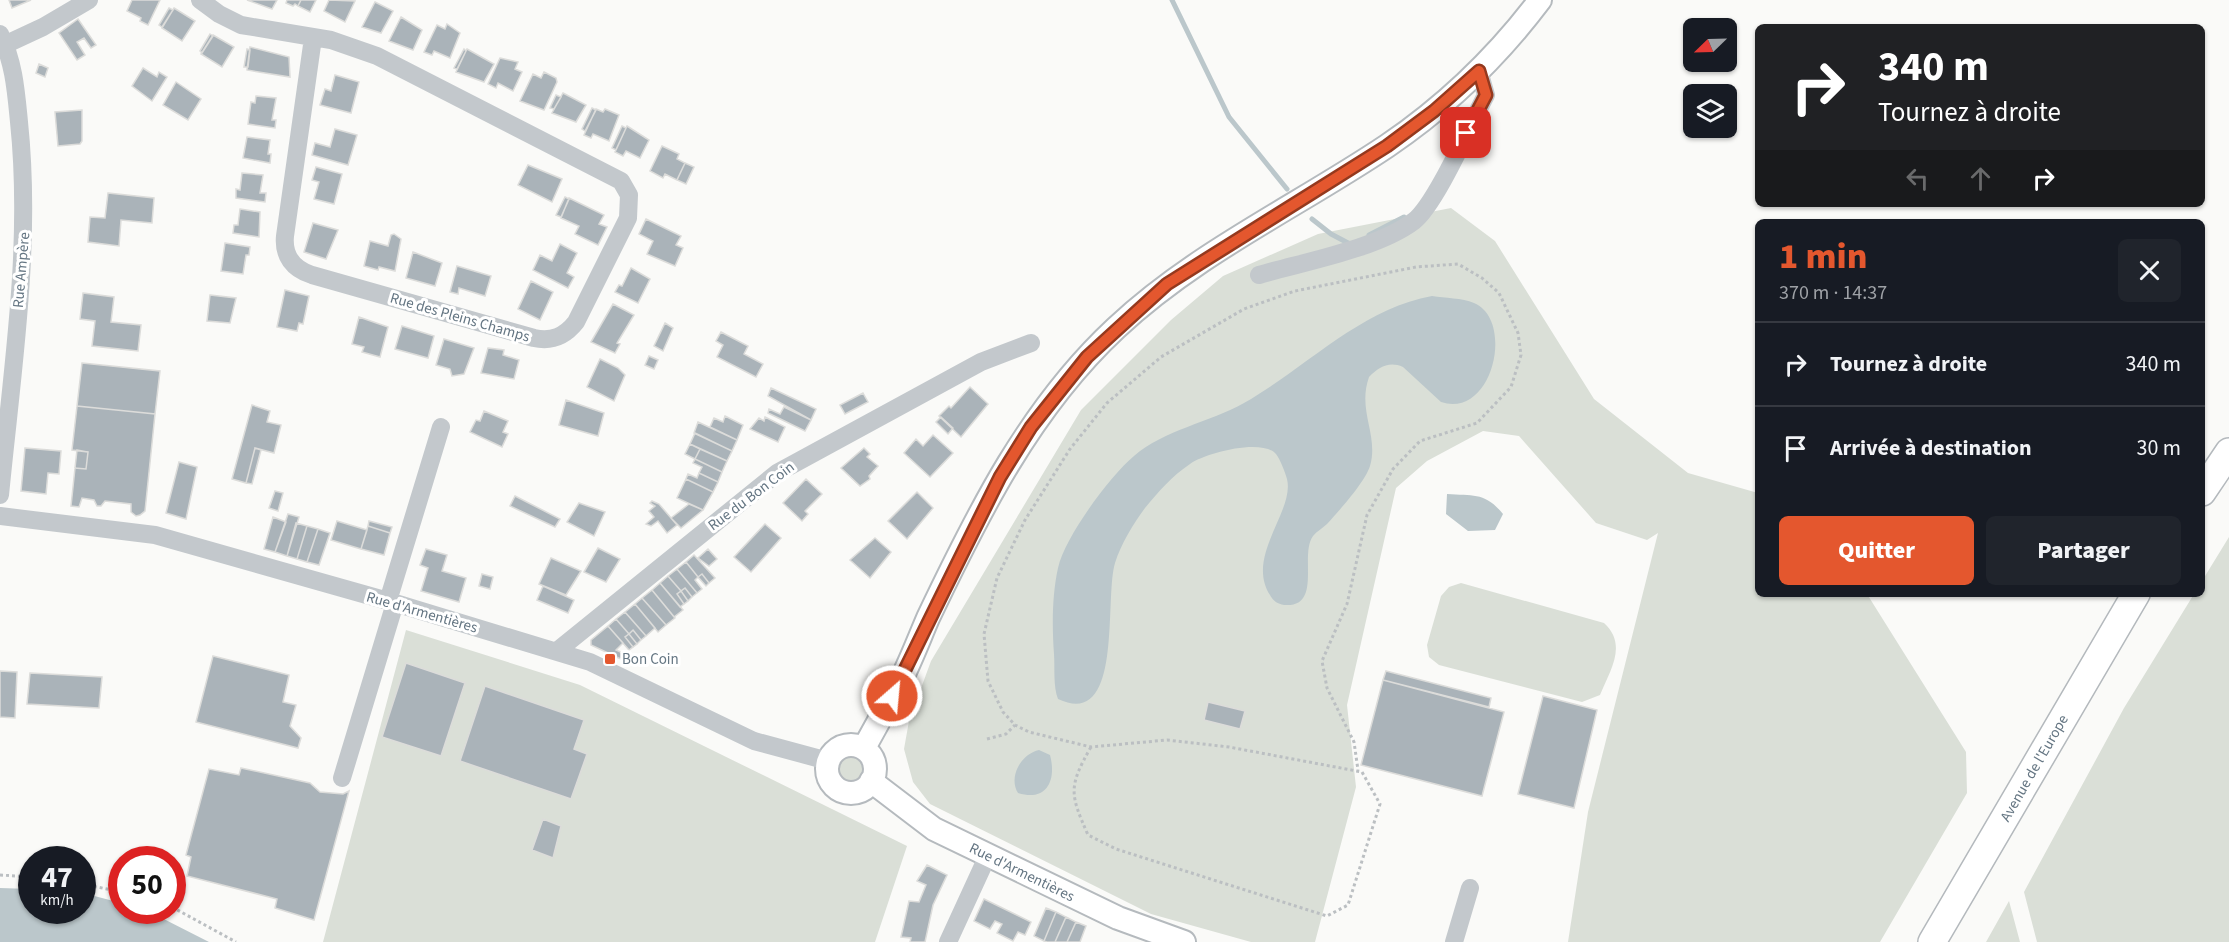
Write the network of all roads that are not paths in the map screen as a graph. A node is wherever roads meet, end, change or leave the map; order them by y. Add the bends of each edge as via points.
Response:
1 (89, 0) edge
2 (200, 0) edge
3 (1540, 0) edge
4 (313, 38) junction
5 (2, 42) edge
6 (1479, 71) junction
7 (1259, 275) dead end
8 (1031, 343) dead end
9 (441, 427) dead end
10 (2229, 452) edge
11 (2205, 488) edge
12 (0, 495) edge
13 (0, 516) edge
14 (2134, 597) edge
15 (391, 602) junction
16 (557, 651) junction
17 (864, 748) junction
18 (828, 761) junction
19 (342, 778) dead end
20 (871, 781) junction
21 (988, 855) junction
22 (1470, 888) dead end
23 (948, 942) edge
24 (1184, 942) edge
25 (1454, 942) edge
26 (1932, 942) edge

1 - 5 street via 54,21
2 - 4 street, Rue des Pleins Champs via 242,25
3 - 6 main road
4 - 4 street, Rue des Pleins Champs via 353,46 377,56 621,181 630,203 628,218 576,321 566,333 548,340 534,338 312,275 293,266 285,248 285,236
5 - 12 street, Rue Ampère via 14,70 25,213
6 - 7 street via 1486,95 1437,190 1415,221 1379,239
6 - 17 main road via 1387,146 1167,284 1087,357 1031,427 1000,477
8 - 16 street, Rue du Bon Coin via 981,362 777,473
9 - 15 street
10 - 11 highway
13 - 15 street, Rue d'Armentières via 155,535
14 - 26 highway, Avenue de l'Europe
15 - 16 street, Rue d'Armentières
15 - 19 street
16 - 18 street, Rue d'Armentières via 611,670 754,741
17 - 18 main road via 843,746
17 - 20 main road via 874,763
18 - 20 main road via 829,779 839,790 857,792
20 - 21 main road, Rue d'Armentières via 924,823
21 - 23 street
21 - 24 main road, Rue d'Armentières via 1118,918
22 - 25 street

